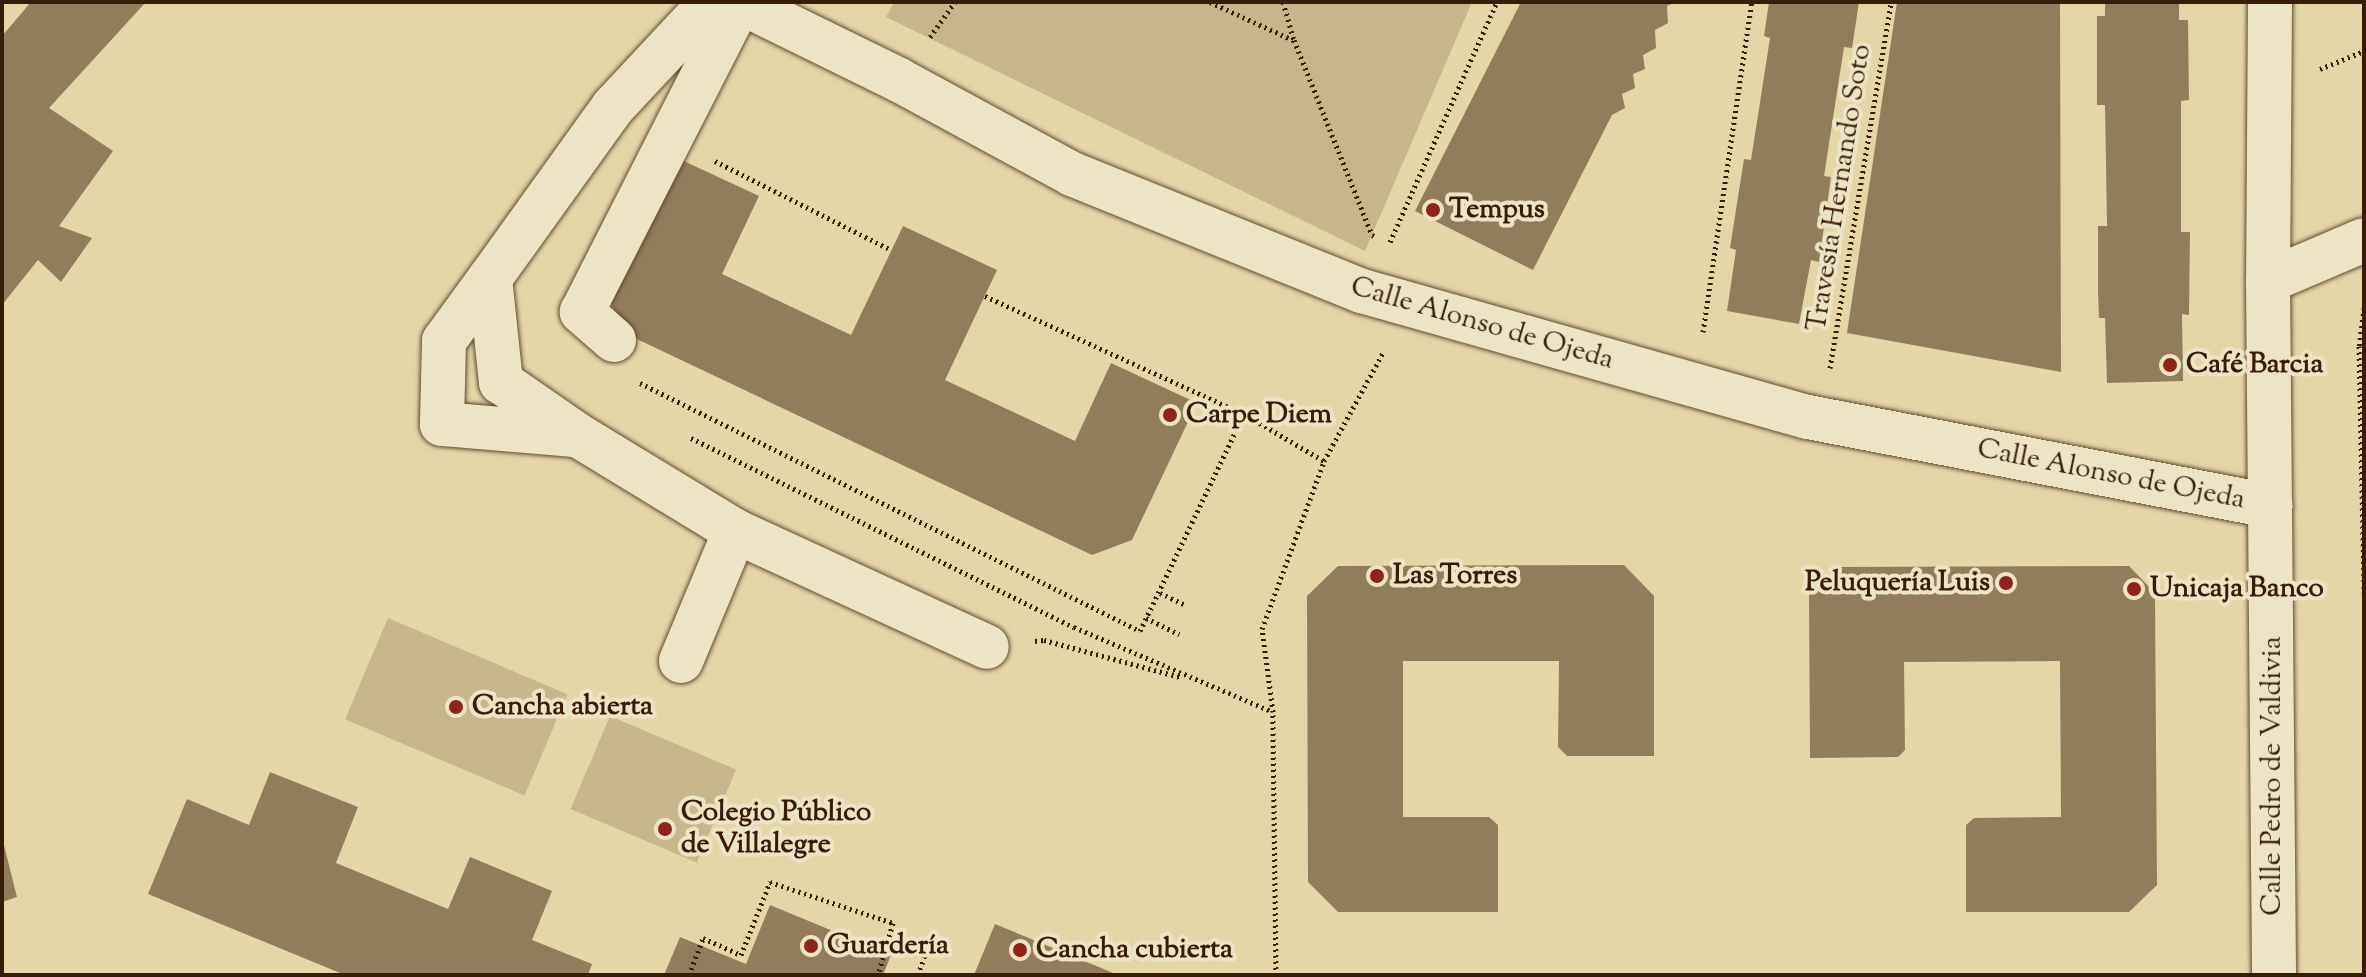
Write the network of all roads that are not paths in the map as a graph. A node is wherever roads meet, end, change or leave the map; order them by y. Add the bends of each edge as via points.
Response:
1 (711, 2) edge
2 (740, 2) edge
3 (2270, 2) edge
4 (2364, 240) edge
5 (490, 278) junction
6 (2268, 281) junction
7 (614, 340) dead end
8 (579, 436) junction
9 (2271, 506) junction
10 (735, 531) junction
11 (987, 647) dead end
12 (681, 661) dead end
13 (2274, 975) edge

1 - 5 street via 613,107
2 - 7 street via 582,312
2 - 9 street, Calle Alonso de Ojeda via 1072,174 1362,291 1808,417
3 - 6 street, Calle Pedro de Valdivia
4 - 6 street
5 - 8 street via 501,382
5 - 8 street via 444,341 442,424
6 - 9 street, Calle Pedro de Valdivia
8 - 10 street
9 - 13 street, Calle Pedro de Valdivia
10 - 11 street
10 - 12 street

